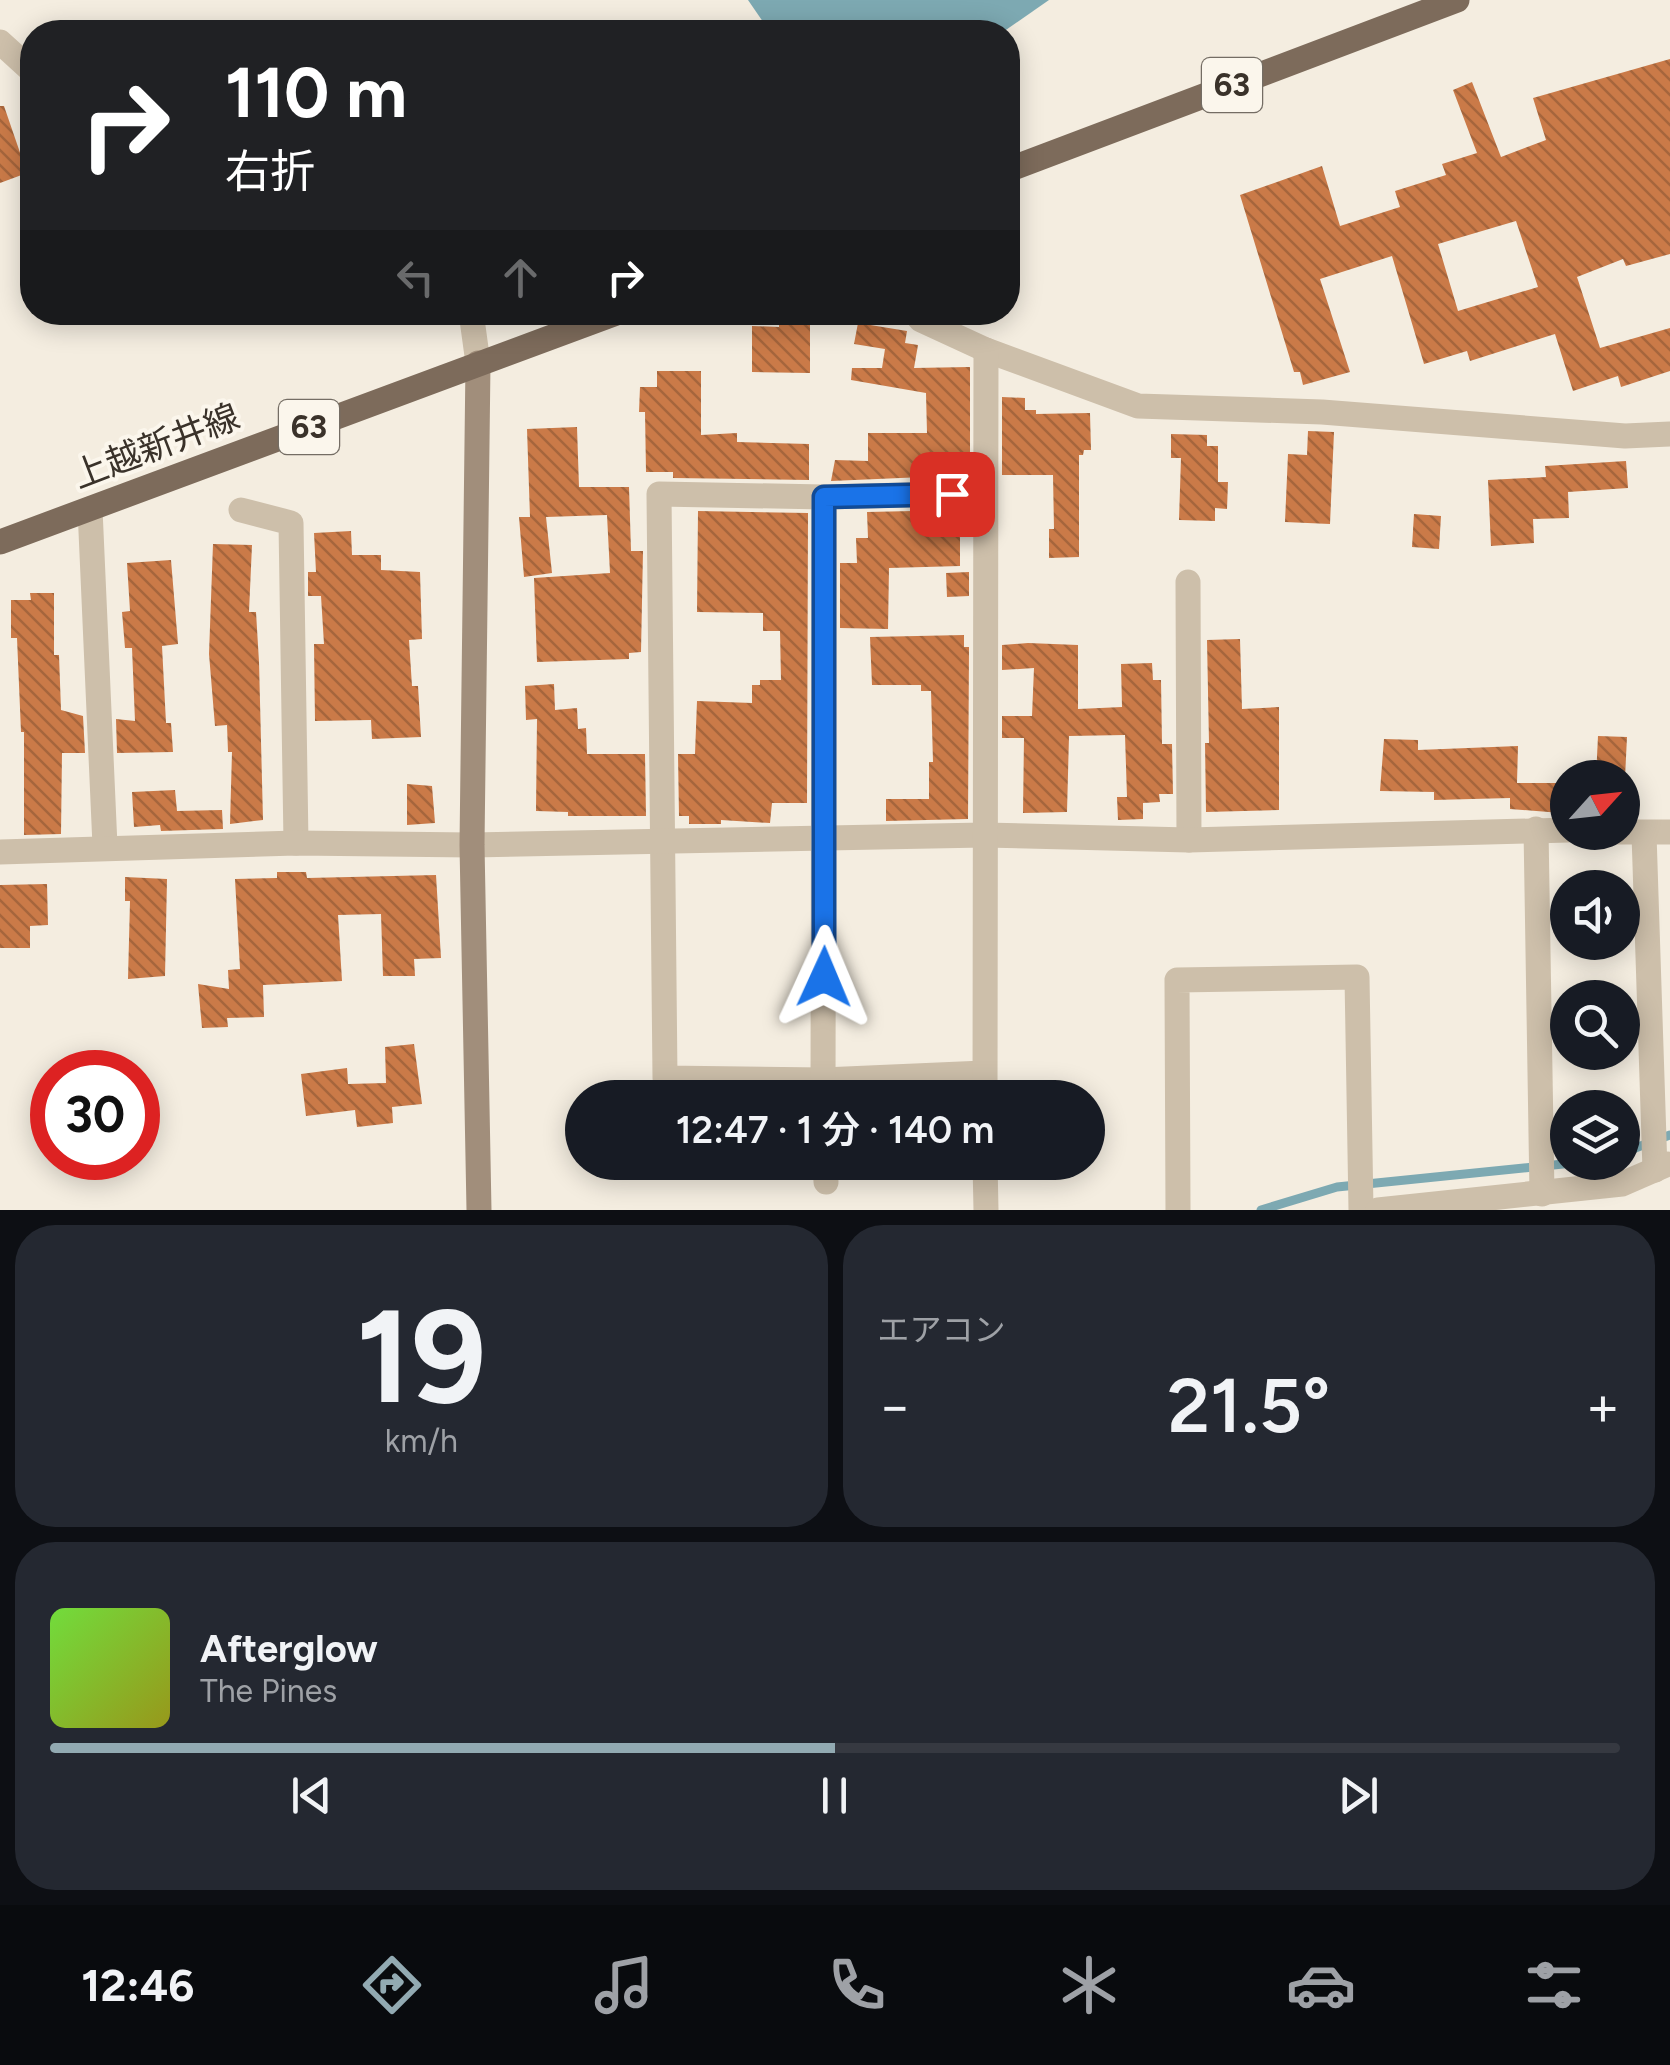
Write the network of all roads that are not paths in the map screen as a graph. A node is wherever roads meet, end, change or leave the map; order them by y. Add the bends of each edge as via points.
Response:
1 (1457, 0) edge
2 (0, 42) edge
3 (20, 60) edge
4 (1020, 165) edge
5 (474, 325) edge
6 (584, 325) edge
7 (932, 325) edge
8 (986, 350) junction
9 (478, 364) junction
10 (1670, 434) edge
11 (984, 494) junction
12 (824, 497) junction
13 (90, 508) junction
14 (241, 510) dead end
15 (0, 542) edge
16 (1188, 582) dead end
17 (1536, 829) junction
18 (1550, 829) edge
19 (1657, 833) edge
20 (984, 834) junction
21 (664, 840) junction
22 (826, 840) junction
23 (1190, 840) junction
24 (296, 843) junction
25 (472, 845) junction
26 (105, 846) junction
27 (0, 852) edge
28 (695, 1080) edge
29 (823, 1080) edge
30 (985, 1080) edge
31 (1663, 1167) edge
32 (985, 1180) edge
33 (1542, 1194) junction
34 (480, 1210) edge
35 (986, 1210) edge
36 (1178, 1210) edge
37 (1362, 1210) edge
38 (1378, 1210) edge

1 - 4 main road, 63
2 - 3 street
5 - 9 street
6 - 9 main road, 上越新井線 / 63
7 - 8 street
8 - 10 street via 1138,406
8 - 11 street
9 - 13 main road, 上越新井線 / 63
9 - 25 street
11 - 12 street
11 - 20 street
12 - 21 street via 659,494
12 - 22 street
13 - 15 main road, 上越新井線 / 63
13 - 26 street
14 - 24 street via 291,523
16 - 23 street
17 - 18 street
17 - 23 street
17 - 33 street
19 - 31 street
20 - 22 street
20 - 23 street
20 - 30 street
21 - 22 street
21 - 25 street
21 - 28 street via 666,1078
22 - 29 street
24 - 25 street
24 - 26 street
25 - 34 street
26 - 27 street
31 - 33 street via 1622,1184
32 - 35 street
33 - 38 street
36 - 37 street via 1176,980 1357,977

